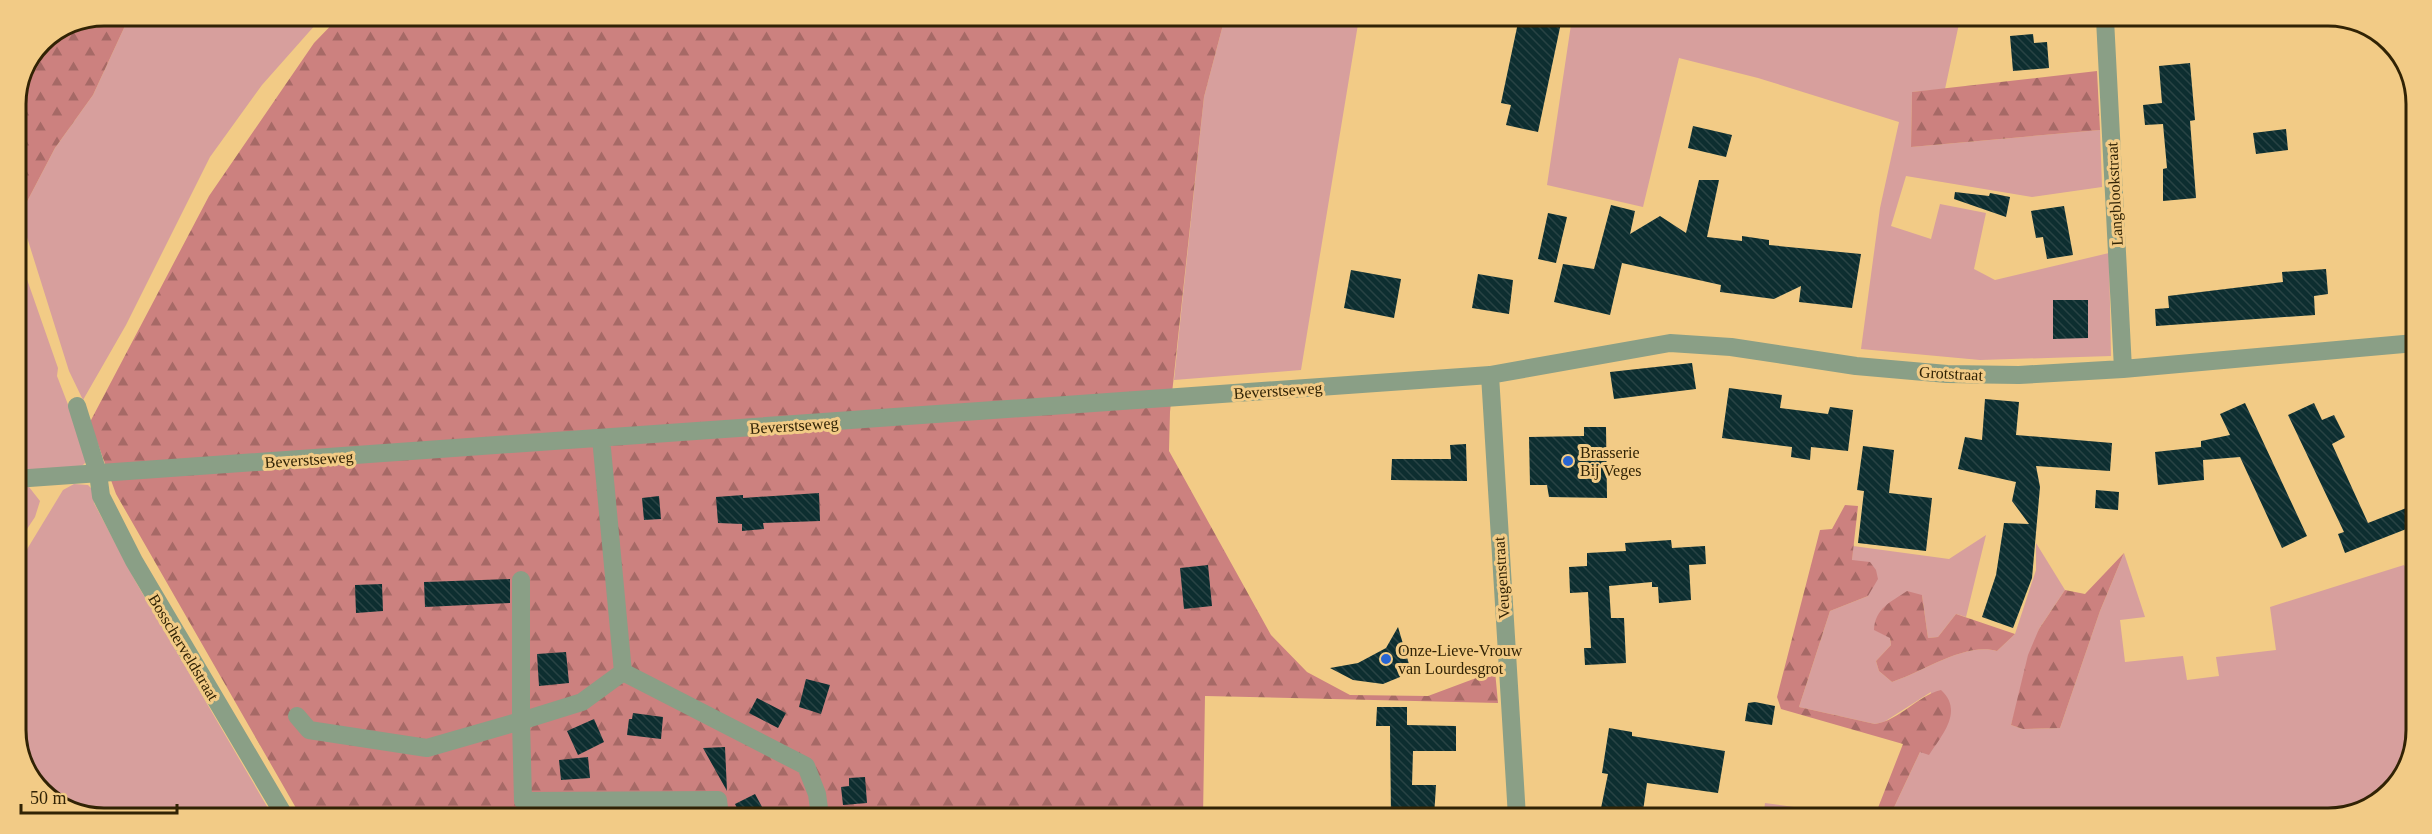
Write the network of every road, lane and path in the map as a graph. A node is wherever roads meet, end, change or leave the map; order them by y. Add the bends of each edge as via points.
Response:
1 (2105, 26) edge
2 (2406, 344) edge
3 (2123, 369) junction
4 (1490, 375) junction
5 (77, 406) dead end
6 (601, 438) junction
7 (98, 473) junction
8 (26, 478) edge
9 (521, 580) dead end
10 (623, 672) junction
11 (297, 716) dead end
12 (521, 721) junction
13 (280, 808) edge
14 (719, 808) edge
15 (819, 808) edge
16 (1516, 808) edge

1 - 3 street, Langblookstraat
2 - 3 street, Grotstraat
3 - 4 street, Grotstraat via 2019,375 1947,374 1670,343
4 - 6 street, Beverstseweg
4 - 16 street, Veugenstraat
5 - 7 street, Bosscherveldstraat
6 - 7 street, Beverstseweg
6 - 10 street
7 - 8 street, Beverstseweg
7 - 13 street, Bosscherveldstraat via 101,496 134,561
9 - 12 street
10 - 12 street via 582,702
10 - 15 street via 806,766 818,794
11 - 12 street via 309,730 427,747
12 - 14 street via 524,801 718,800

